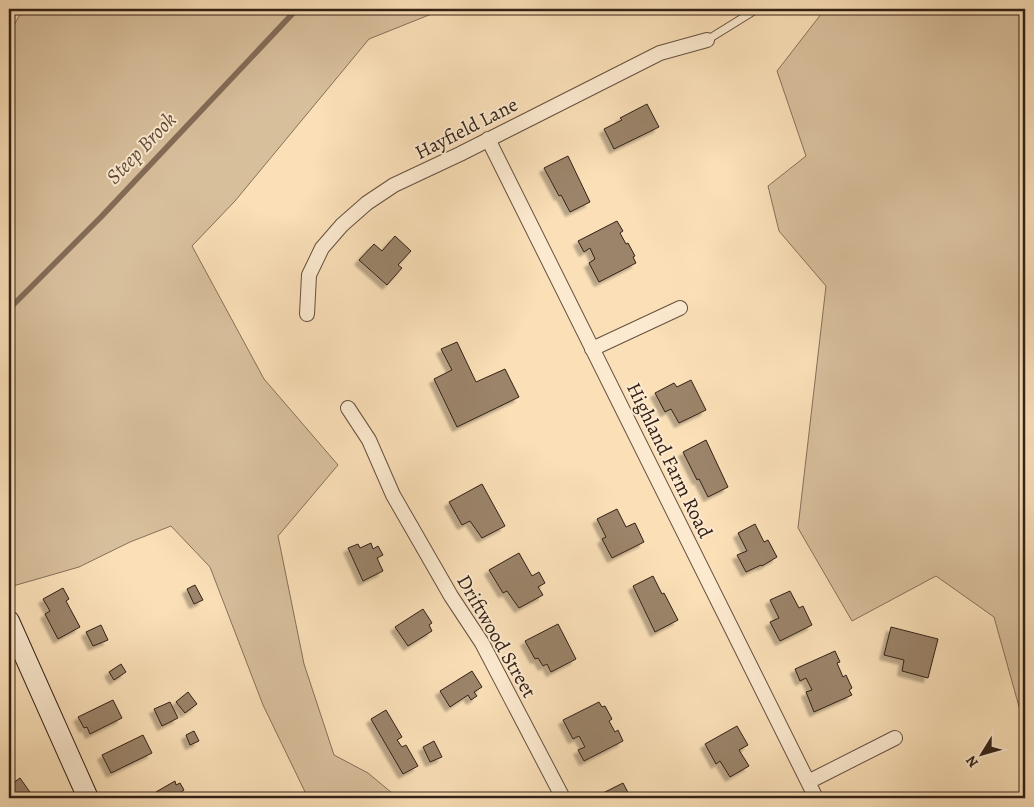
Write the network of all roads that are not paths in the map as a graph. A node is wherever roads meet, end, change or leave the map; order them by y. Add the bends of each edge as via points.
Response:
1 (757, 9) edge
2 (707, 40) joint
3 (488, 139) junction
4 (680, 308) dead end
5 (307, 314) dead end
6 (592, 349) junction
7 (348, 408) dead end
8 (9, 620) edge
9 (895, 738) dead end
10 (808, 782) junction
11 (88, 798) edge
12 (563, 798) edge
13 (816, 798) edge

1 - 2 lane
2 - 3 street, Hayfield Lane via 660,53
3 - 5 street, Hayfield Lane via 394,185 342,225 322,248 309,275
3 - 6 street, Highland Farm Road
4 - 6 street
6 - 10 street, Highland Farm Road
7 - 12 street, Driftwood Street via 369,440 393,495 482,643
8 - 11 main road
9 - 10 street
10 - 13 street, Highland Farm Road

